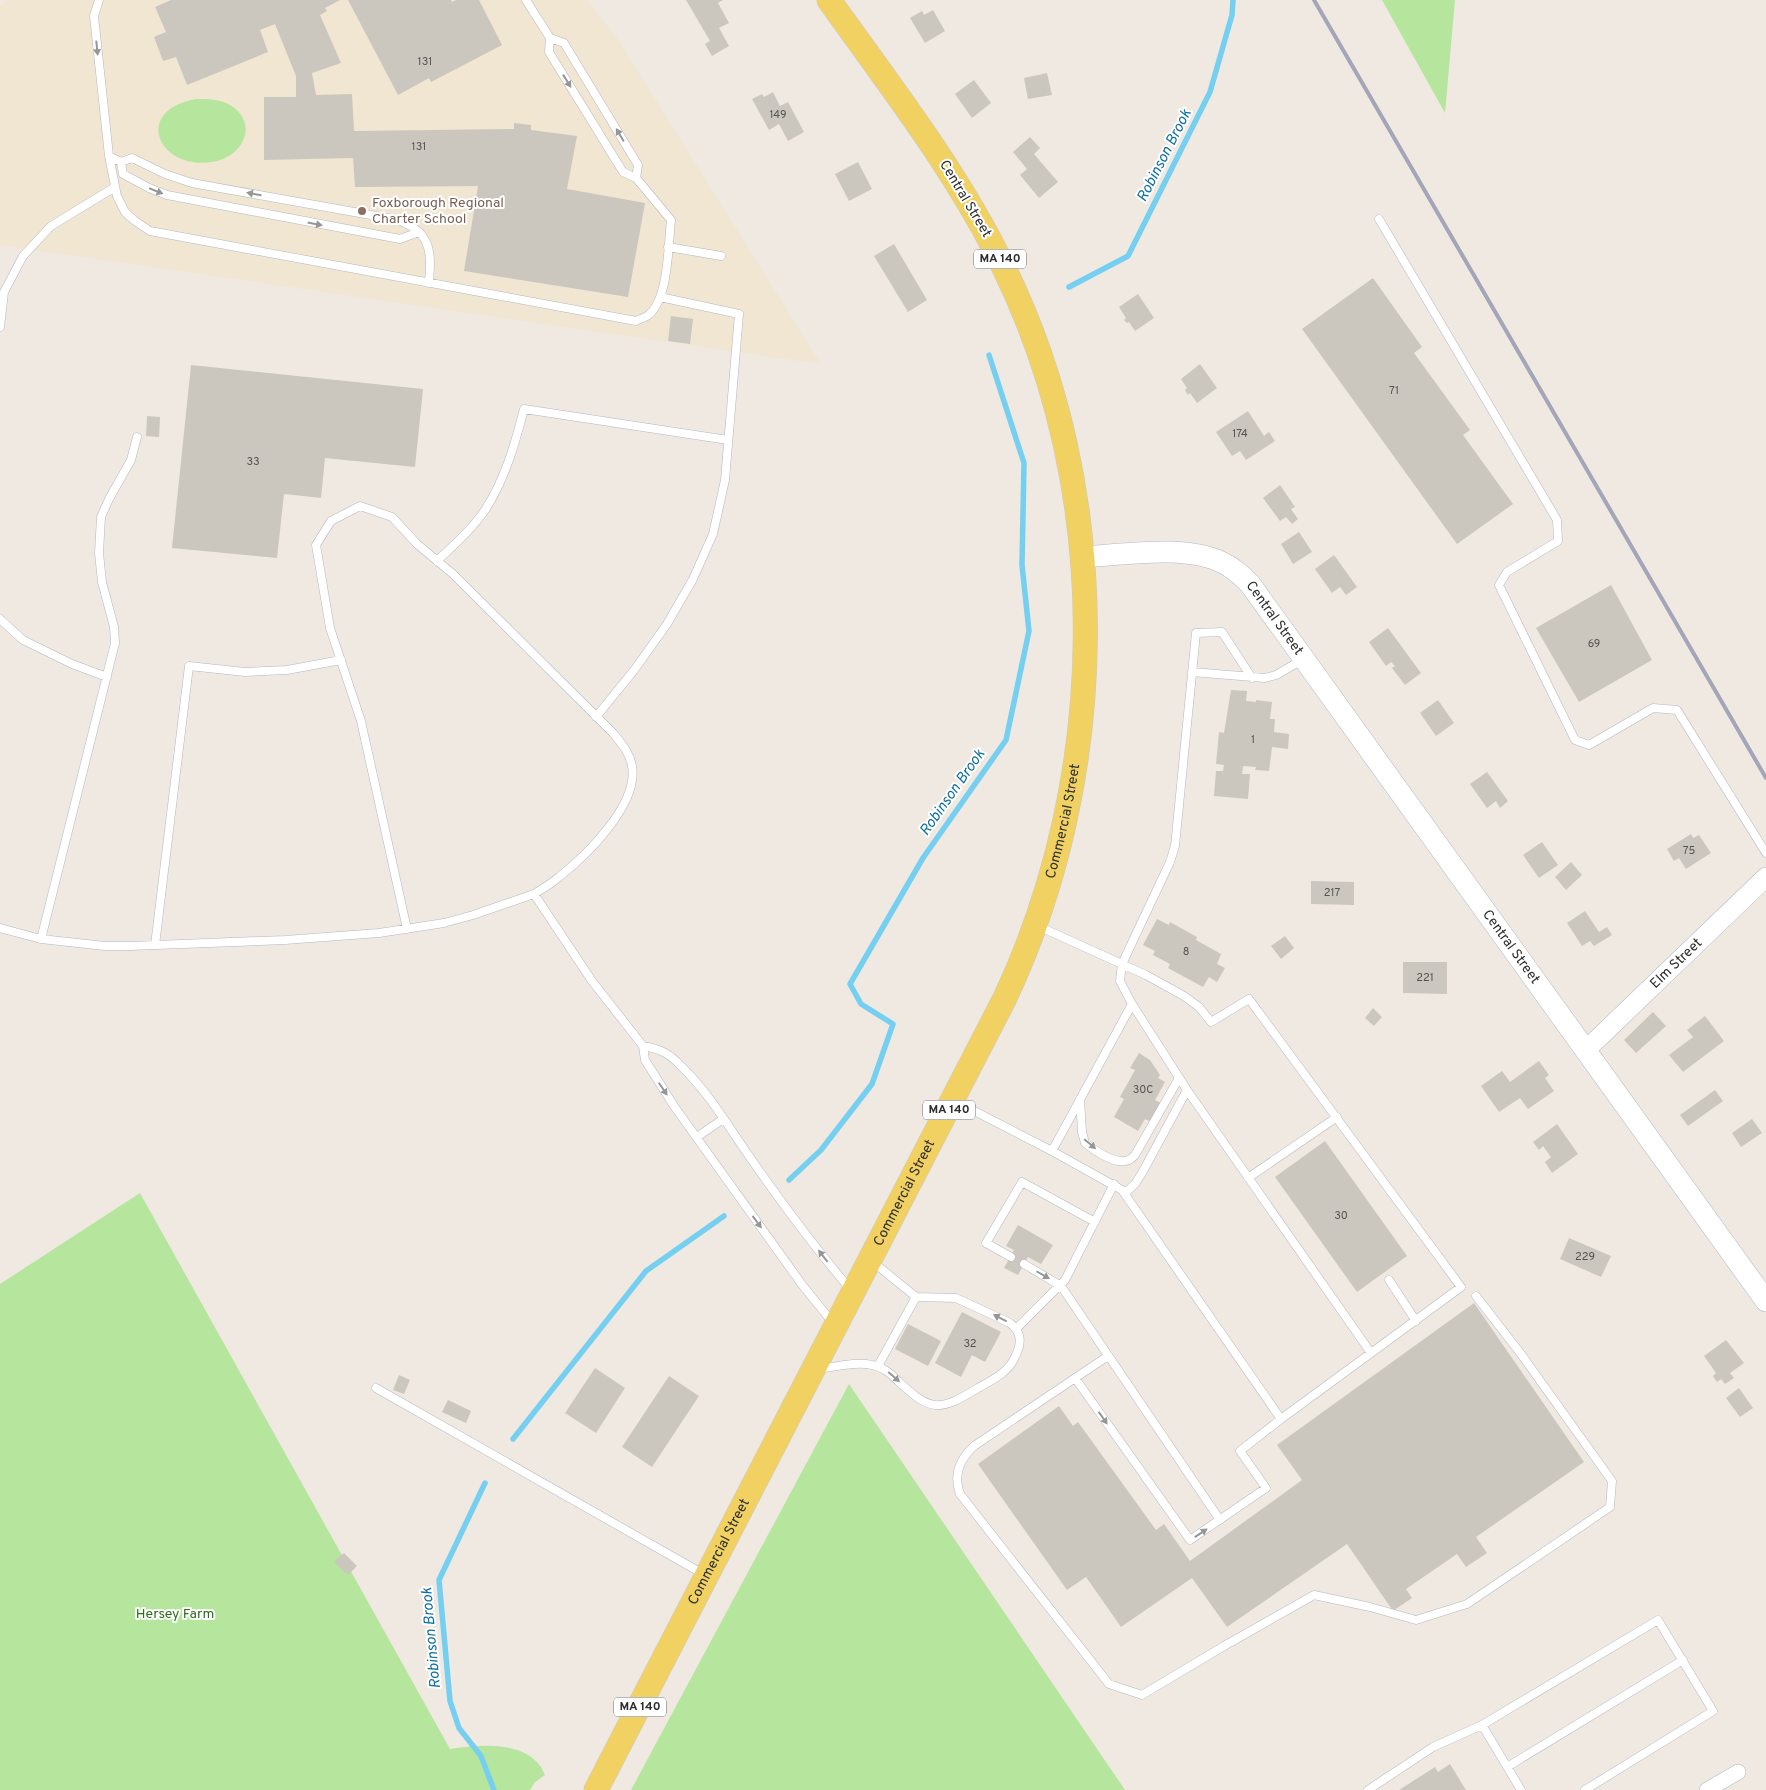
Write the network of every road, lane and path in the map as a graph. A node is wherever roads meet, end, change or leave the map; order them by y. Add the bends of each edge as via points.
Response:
1 (99, 0) edge
2 (526, 0) edge
3 (829, 0) edge
4 (550, 38) junction
5 (109, 156) junction
6 (121, 162) junction
7 (636, 178) junction
8 (115, 187) junction
9 (1379, 219) dead end
10 (419, 232) junction
11 (668, 247) junction
12 (721, 256) dead end
13 (429, 284) junction
14 (660, 297) junction
15 (0, 328) edge
16 (138, 437) dead end
17 (728, 440) junction
18 (1082, 557) junction
19 (437, 561) junction
20 (0, 619) edge
21 (1304, 658) junction
22 (341, 660) junction
23 (1192, 672) junction
24 (107, 677) junction
25 (1252, 678) junction
26 (596, 717) junction
27 (1766, 853) edge
28 (1766, 877) edge
29 (534, 894) junction
30 (1036, 925) junction
31 (0, 928) edge
32 (407, 929) junction
33 (42, 939) junction
34 (154, 945) junction
35 (1122, 964) junction
36 (1132, 1004) junction
37 (643, 1046) junction
38 (1586, 1050) junction
39 (1179, 1078) junction
40 (1188, 1090) junction
41 (1080, 1099) junction
42 (954, 1100) junction
43 (1337, 1117) junction
44 (723, 1118) junction
45 (697, 1137) junction
46 (1052, 1151) junction
47 (1248, 1178) junction
48 (1114, 1184) junction
49 (1126, 1193) junction
50 (1095, 1222) junction
51 (1011, 1257) dead end
52 (871, 1261) junction
53 (1024, 1264) dead end
54 (1389, 1280) dead end
55 (1061, 1286) junction
56 (854, 1294) junction
57 (1476, 1296) dead end
58 (916, 1297) junction
59 (1766, 1301) edge
60 (1416, 1321) junction
61 (836, 1327) junction
62 (1016, 1329) junction
63 (1371, 1353) junction
64 (1108, 1356) junction
65 (878, 1366) junction
66 (814, 1370) junction
67 (1075, 1378) junction
68 (376, 1388) dead end
69 (1280, 1419) junction
70 (1220, 1520) junction
71 (708, 1576) junction
72 (1682, 1660) junction
73 (1482, 1725) junction
74 (1507, 1767) junction
75 (1738, 1772) dead end
76 (596, 1790) edge
77 (1368, 1790) edge
78 (1521, 1790) edge
79 (1585, 1790) edge
80 (1707, 1790) edge

1 -> 5 lane via 94,16
2 - 4 lane
3 - 18 main road, Central Street / MA 140 via 957,182 1009,278 1034,339 1064,440
4 -> 7 lane via 548,52 623,172
7 -> 4 lane via 638,165 564,43
5 - 6 lane
5 - 8 lane
10 -> 6 lane via 399,220 192,183 132,158
6 -> 10 lane via 123,174 167,195 400,239
7 - 11 lane via 671,220
8 - 13 lane via 125,212 150,231
8 - 15 lane via 51,226 23,256 4,292
9 - 27 lane via 1557,520 1558,541 1507,572 1499,585 1575,740 1589,745 1653,708 1677,710
10 - 13 lane via 431,258
11 - 12 lane
11 - 14 lane
13 - 14 lane via 636,321 648,316
14 - 17 lane via 739,314
16 - 24 lane via 131,460 101,517 102,582 116,643
17 - 19 lane via 524,409 501,482 466,534
17 - 26 lane via 725,480 712,534 693,579 636,670
18 - 21 main road, Central Street via 1180,553 1224,563 1250,584
18 - 30 main road, Commercial Street / MA 140 via 1085,657 1079,741 1065,825
19 - 22 lane via 392,518 360,506 331,520 316,545 330,628
19 - 26 lane
20 - 24 lane via 23,640
21 - 25 lane via 1271,678
21 - 38 main road, Central Street
22 - 32 lane via 361,721
22 - 34 lane via 287,670 245,672 189,666
23 - 25 lane
23 - 25 lane via 1196,633 1222,632
23 - 35 lane via 1175,846
24 - 33 lane
26 - 29 lane via 628,752 633,774 630,791 615,818 576,864
28 - 38 street, Elm Street
29 - 32 lane via 467,917
29 - 37 lane via 592,981
30 - 35 lane
30 - 42 main road, Commercial Street / MA 140 via 1005,998
31 - 33 lane
32 - 34 lane via 324,938
33 - 34 lane via 106,946
35 - 36 lane via 1120,982
35 - 43 lane via 1154,978 1192,1001 1211,1022 1249,999
36 - 39 lane
36 - 41 lane
37 - 44 lane via 658,1049 682,1067
37 -> 45 lane via 645,1060 652,1073
38 - 59 main road, Central Street
39 - 40 lane
41 -> 39 lane via 1085,1142 1113,1159 1126,1161 1135,1155
40 - 47 lane
40 - 49 lane via 1142,1173
41 - 46 lane
42 - 46 lane
42 - 52 main road, Commercial Street / MA 140
43 - 47 lane
43 - 60 lane via 1461,1287
44 - 45 lane
56 -> 44 lane via 774,1192
45 -> 61 lane
46 - 48 lane
47 - 63 lane
48 - 49 lane
48 - 50 lane
49 - 69 lane
50 - 51 lane via 1022,1182 986,1243
50 - 55 lane
52 - 56 main road, Commercial Street / MA 140
52 - 58 lane
53 -> 55 lane
54 - 60 lane
55 - 62 lane
55 - 64 lane
56 - 61 main road, Commercial Street / MA 140
57 - 67 lane via 1612,1481 1610,1507 1467,1604 1416,1620 1314,1595 1142,1695 1109,1684 957,1486 958,1469 974,1446
62 -> 58 lane via 963,1300
58 - 65 lane
60 - 63 lane
61 - 66 main road, Commercial Street / MA 140
65 -> 62 lane via 922,1402 947,1404 1004,1373 1014,1360 1020,1343
63 - 69 lane
64 - 67 lane
64 - 70 lane
65 - 66 lane via 856,1364
66 - 71 main road, Commercial Street / MA 140
67 -> 70 lane via 1190,1540
68 - 71 lane
69 - 70 lane via 1240,1451 1266,1488
71 - 76 main road, Commercial Street / MA 140
72 - 73 lane via 1658,1620
72 - 74 lane
72 - 79 lane via 1713,1711
73 - 74 lane
73 - 77 lane via 1433,1747
74 - 78 lane
75 - 80 street

